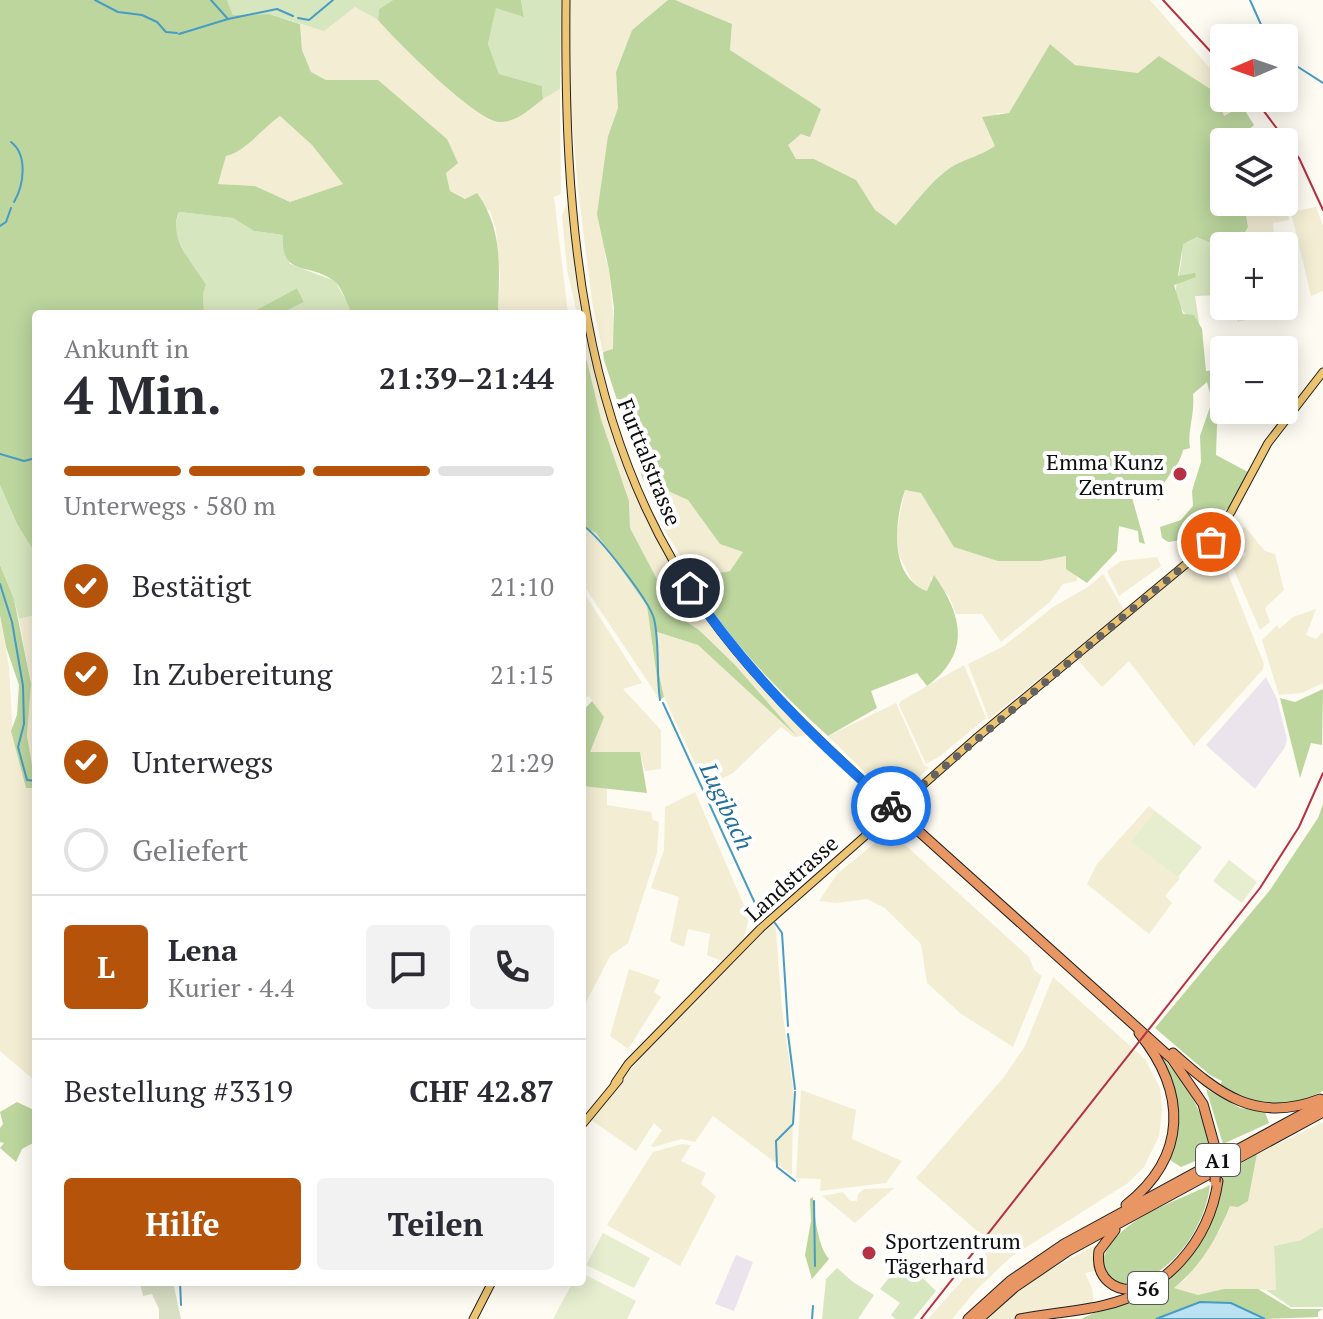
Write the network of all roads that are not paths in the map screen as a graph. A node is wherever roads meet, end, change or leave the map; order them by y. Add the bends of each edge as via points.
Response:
1 (566, 0) edge
2 (1323, 372) edge
3 (894, 809) junction
4 (1070, 966) junction
5 (1105, 999) junction
6 (1142, 1026) junction
7 (1323, 1101) edge
8 (1323, 1112) edge
9 (586, 1120) edge
10 (1217, 1150) junction
11 (1216, 1182) junction
12 (1135, 1213) junction
13 (1113, 1217) junction
14 (490, 1286) edge
15 (473, 1319) edge
16 (968, 1319) edge
17 (979, 1319) edge
18 (1020, 1319) edge

1 - 3 main road, Furttalstrasse via 566,126 581,276 602,388 638,491 673,561 725,637 798,720
2 - 3 main road, Landstrasse via 1268,443 1211,542 1203,543 1203,550
3 - 4 highway, Furttalstrasse
3 - 9 main road, Landstrasse via 749,939
4 - 5 highway
4 - 6 highway
5 - 10 highway via 1188,1078 1206,1110
5 - 13 highway via 1157,1058 1174,1112 1170,1146 1159,1170
6 - 7 highway via 1216,1089 1240,1102 1269,1108
6 - 10 highway via 1198,1089 1211,1117
7 - 13 highway, A1
8 - 12 highway, A1
10 - 11 highway, bridge
11 - 12 highway via 1203,1223 1182,1257 1149,1284 1121,1290 1102,1275 1098,1256 1107,1236
11 - 18 highway, 56 via 1199,1236 1158,1282 1109,1304
12 - 17 highway, A1 via 1045,1266
13 - 16 highway, A1 via 1032,1264
14 - 15 main road

